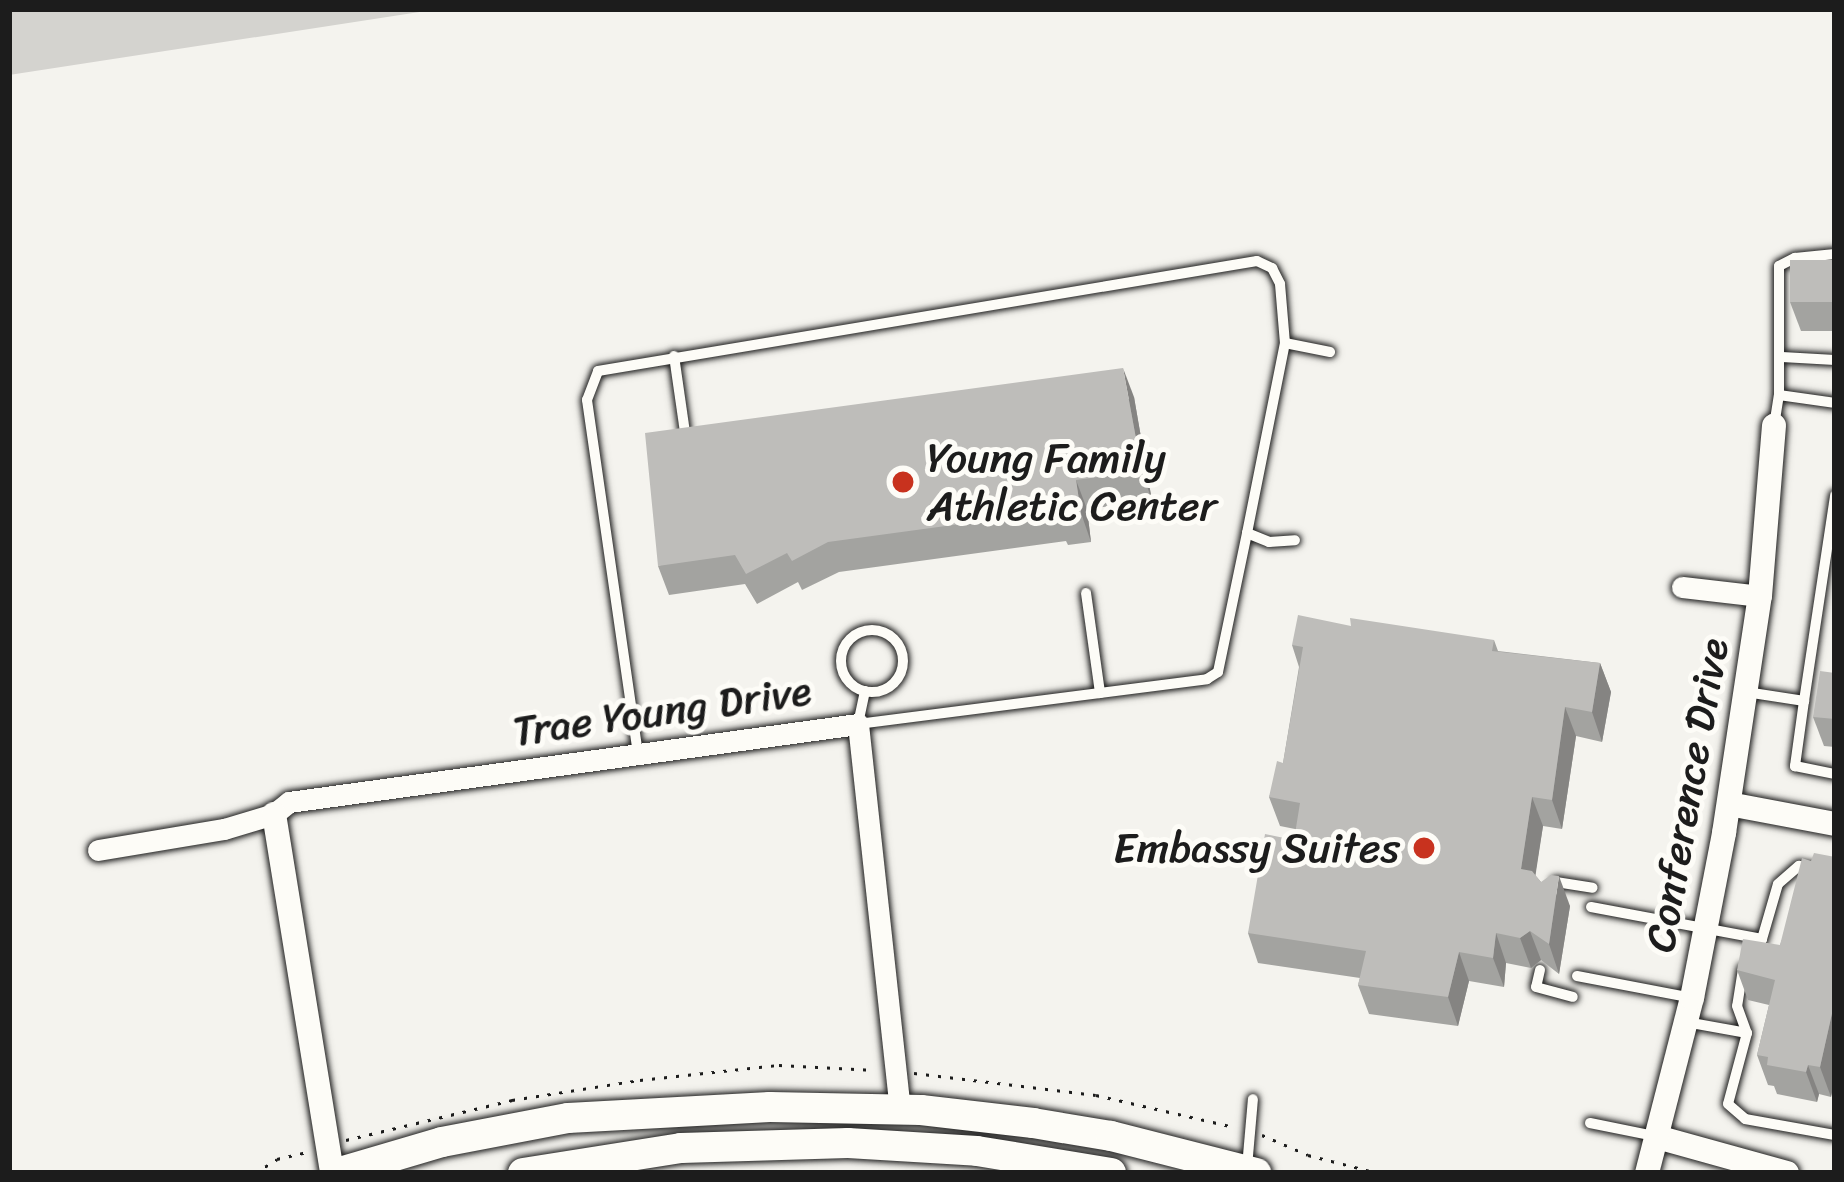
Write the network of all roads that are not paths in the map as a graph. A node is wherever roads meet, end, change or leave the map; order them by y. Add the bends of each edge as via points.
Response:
1 (1835, 254) edge
2 (1286, 343) junction
3 (1330, 352) dead end
4 (674, 356) junction
5 (1782, 357) junction
6 (1835, 360) edge
7 (1779, 395) junction
8 (1835, 403) edge
9 (1774, 426) joint
10 (685, 433) edge
11 (1835, 495) edge
12 (1246, 533) junction
13 (1295, 540) dead end
14 (1682, 586) dead end
15 (1086, 593) dead end
16 (1760, 596) junction
17 (865, 691) junction
18 (1746, 692) junction
19 (1100, 693) junction
20 (1804, 701) junction
21 (858, 724) junction
22 (638, 754) junction
23 (1835, 774) edge
24 (1729, 804) junction
25 (274, 814) junction
26 (1835, 824) edge
27 (98, 850) dead end
28 (1835, 872) edge
29 (1593, 888) dead end
30 (1552, 902) edge
31 (1591, 907) dead end
32 (1707, 928) junction
33 (1762, 939) junction
34 (1540, 970) dead end
35 (1577, 976) dead end
36 (1573, 997) dead end
37 (1689, 1010) junction
38 (1747, 1033) junction
39 (1253, 1099) dead end
40 (900, 1110) junction
41 (1590, 1123) dead end
42 (1835, 1135) edge
43 (1658, 1137) junction
44 (848, 1143) junction
45 (1163, 1148) junction
46 (977, 1151) junction
47 (619, 1156) junction
48 (905, 1159) edge
49 (1725, 1165) edge
50 (1252, 1172) edge
51 (335, 1173) edge
52 (523, 1173) edge
53 (879, 1173) edge
54 (937, 1173) edge
55 (1111, 1173) edge
56 (1647, 1173) edge
57 (1787, 1173) edge

1 - 5 lane via 1779,266
2 - 3 lane
2 - 4 lane via 1280,284 1257,261
2 - 12 lane
4 - 10 lane
4 - 22 lane via 609,366 590,383 587,400
5 - 6 lane
5 - 7 lane
7 - 8 lane
7 - 9 lane
9 - 16 street, Conference Drive
11 - 20 lane
12 - 13 lane
12 - 19 lane via 1218,672
14 - 16 street
15 - 19 lane
16 - 18 street, Conference Drive
17 - 17 lane via 889,687 902,671 902,650 879,630 851,638 842,655 844,674
17 - 21 lane
18 - 20 lane
18 - 24 street, Conference Drive
19 - 21 lane
20 - 23 lane via 1796,766
21 - 22 street, Trae Young Drive
21 - 40 street, Trae Young Drive
22 - 25 street, Trae Young Drive via 289,802
24 - 26 street
24 - 32 street, Conference Drive
25 - 27 street, Trae Young Drive
25 - 51 street
28 - 33 lane via 1799,866 1778,884
29 - 30 lane via 1556,882
31 - 32 lane
32 - 33 lane
32 - 37 street, Conference Drive
33 - 38 lane via 1744,963 1736,1006
34 - 36 lane via 1536,987
35 - 37 lane
37 - 38 lane
37 - 43 street, Conference Drive
38 - 42 lane via 1728,1104 1745,1119
39 - 50 lane
40 - 45 main road via 1033,1123
40 - 47 main road via 875,1125 714,1128
40 - 51 main road via 698,1108 568,1118
41 - 43 lane
43 - 49 street
43 - 56 street, Conference Drive
44 - 47 main road
44 - 48 main road
44 - 53 main road
45 - 48 main road via 1088,1150 916,1129
45 - 50 main road
46 - 48 main road
46 - 54 main road
46 - 55 main road
47 - 52 main road
49 - 57 street

